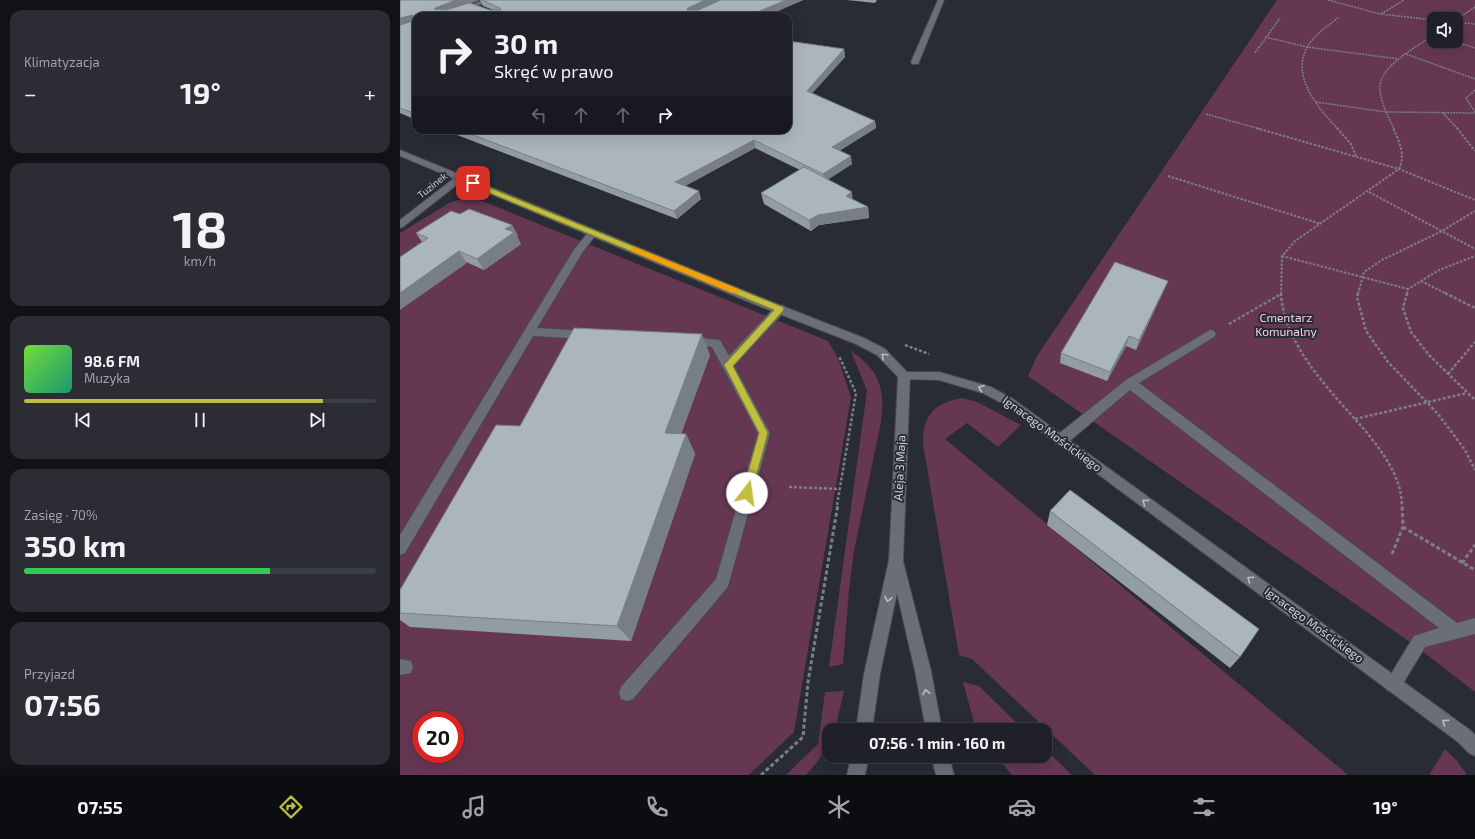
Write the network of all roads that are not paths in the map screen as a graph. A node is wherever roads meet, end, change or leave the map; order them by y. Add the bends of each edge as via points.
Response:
1 (490, 0) edge
2 (941, 0) edge
3 (472, 6) junction
4 (486, 11) edge
5 (454, 12) edge
6 (915, 62) dead end
7 (400, 153) edge
8 (460, 178) junction
9 (400, 225) edge
10 (593, 232) junction
11 (780, 309) junction
12 (528, 332) junction
13 (1210, 334) road end
14 (599, 336) edge
15 (677, 341) edge
16 (728, 365) junction
17 (904, 376) junction
18 (1130, 384) junction
19 (1061, 440) junction
20 (400, 548) edge
21 (896, 560) junction
22 (1475, 626) edge
23 (1455, 631) junction
24 (1394, 684) junction
25 (627, 693) dead end
26 (865, 723) edge
27 (933, 723) edge
28 (1475, 747) edge
29 (859, 763) edge
30 (942, 763) edge
31 (856, 775) edge
32 (945, 775) edge

1 - 3 street
2 - 6 street
3 - 4 street
3 - 5 street
7 - 8 street
8 - 9 street, Tuzinek
8 - 10 street
10 - 11 street
10 - 12 street via 578,251
11 - 16 street
17 -> 11 street via 881,352
12 - 14 street
12 - 20 street
13 - 18 street
15 - 16 street via 716,343
16 - 25 street via 764,433 722,582
19 -> 17 street, Ignacego Mościckiego via 1009,402 986,390 939,376
17 - 21 street, Aleja 3 Maja
18 - 19 street
18 - 23 street
24 -> 19 street, Ignacego Mościckiego
21 -> 26 street, Aleja 3 Maja via 872,674
27 -> 21 street, Aleja 3 Maja
22 - 23 street
23 - 24 street via 1420,641
28 -> 24 street, Ignacego Mościckiego
29 - 31 street
30 - 32 street

